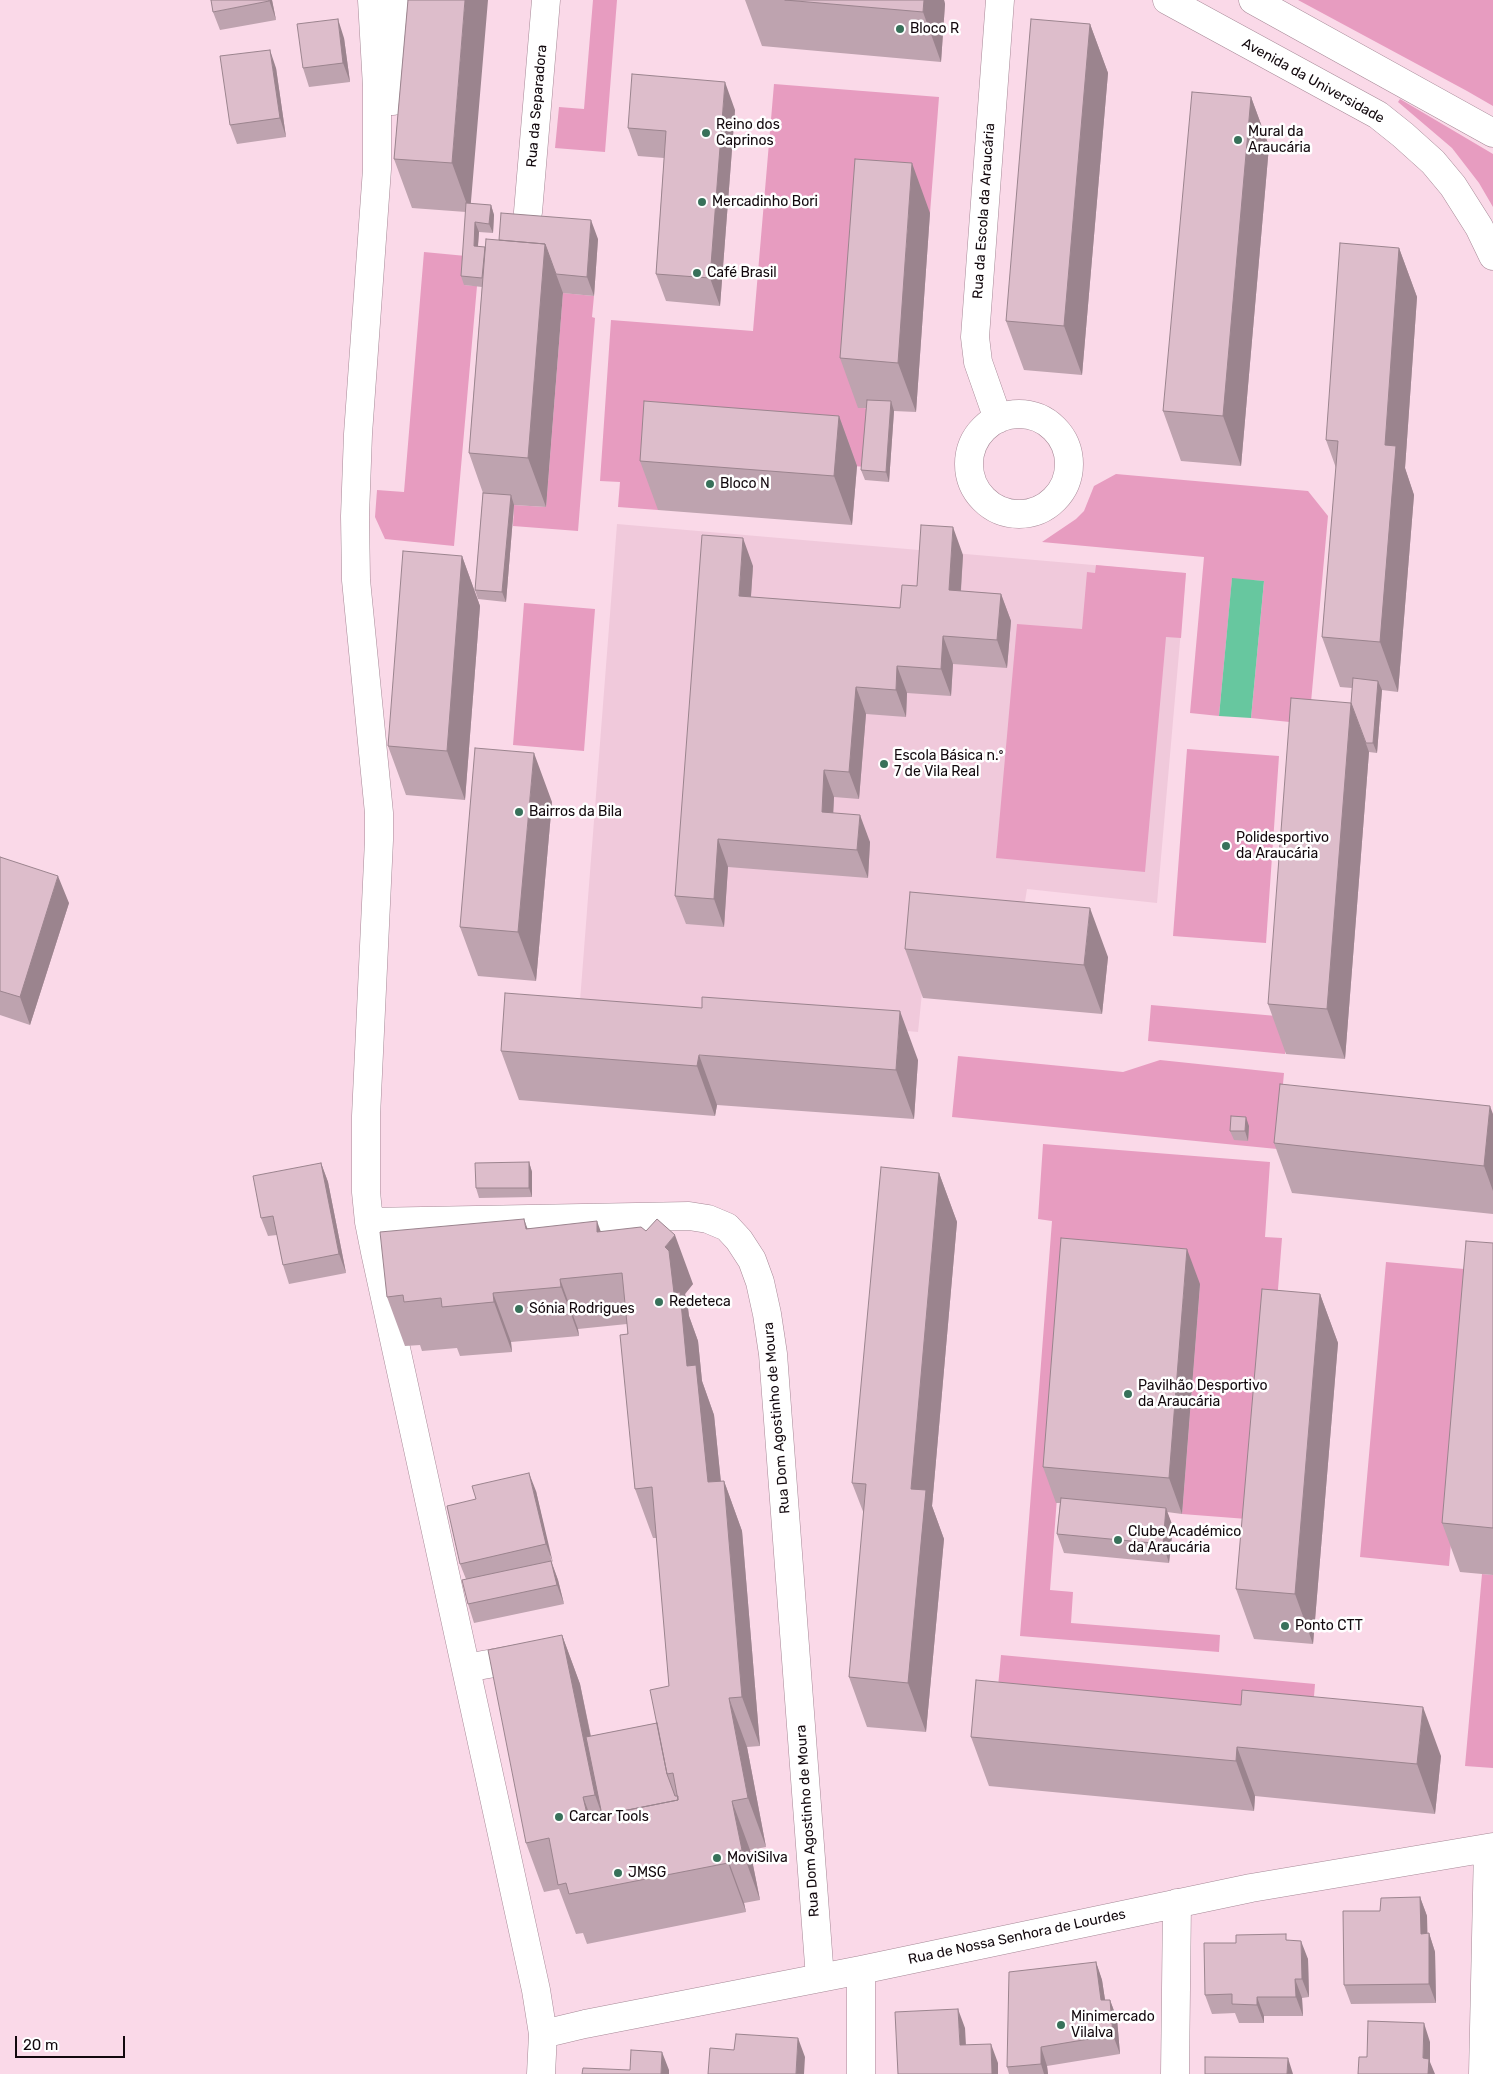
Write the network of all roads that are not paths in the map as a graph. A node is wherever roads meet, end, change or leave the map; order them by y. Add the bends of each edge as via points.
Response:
1 (372, 0) edge
2 (400, 0) edge
3 (546, 0) edge
4 (1000, 0) edge
5 (1167, 0) edge
6 (1252, 0) edge
7 (1493, 133) edge
8 (528, 212) dead end
9 (373, 233) junction
10 (1493, 256) edge
11 (998, 419) dead end
12 (369, 1222) junction
13 (522, 1658) edge
14 (466, 1668) junction
15 (1490, 1847) edge
16 (1177, 1902) junction
17 (861, 1970) junction
18 (820, 1978) junction
19 (543, 2034) junction
20 (541, 2074) edge
21 (861, 2074) edge
22 (1175, 2074) edge
23 (1483, 2074) edge

1 - 9 street via 377,122
2 - 9 street via 391,131
3 - 8 street, Rua da Separadora
4 - 11 street, Rua da Escola da Araucária via 975,337 978,362
5 - 10 street, Avenida da Universidade via 1378,116 1403,135 1433,162 1453,186
6 - 7 street
9 - 12 street via 355,516 357,588 379,813 366,1116
12 - 14 street
12 - 18 street, Rua Dom Agostinho de Moura via 689,1216 727,1227 740,1240 752,1260 766,1306 774,1354
13 - 14 street
14 - 19 street
15 - 16 street, Rua de Nossa Senhora de Lourdes
15 - 23 street
16 - 17 street, Rua de Nossa Senhora de Lourdes
16 - 22 street
17 - 18 street, Rua de Nossa Senhora de Lourdes
17 - 21 street
18 - 19 street, Rua de Nossa Senhora de Lourdes
19 - 20 street

